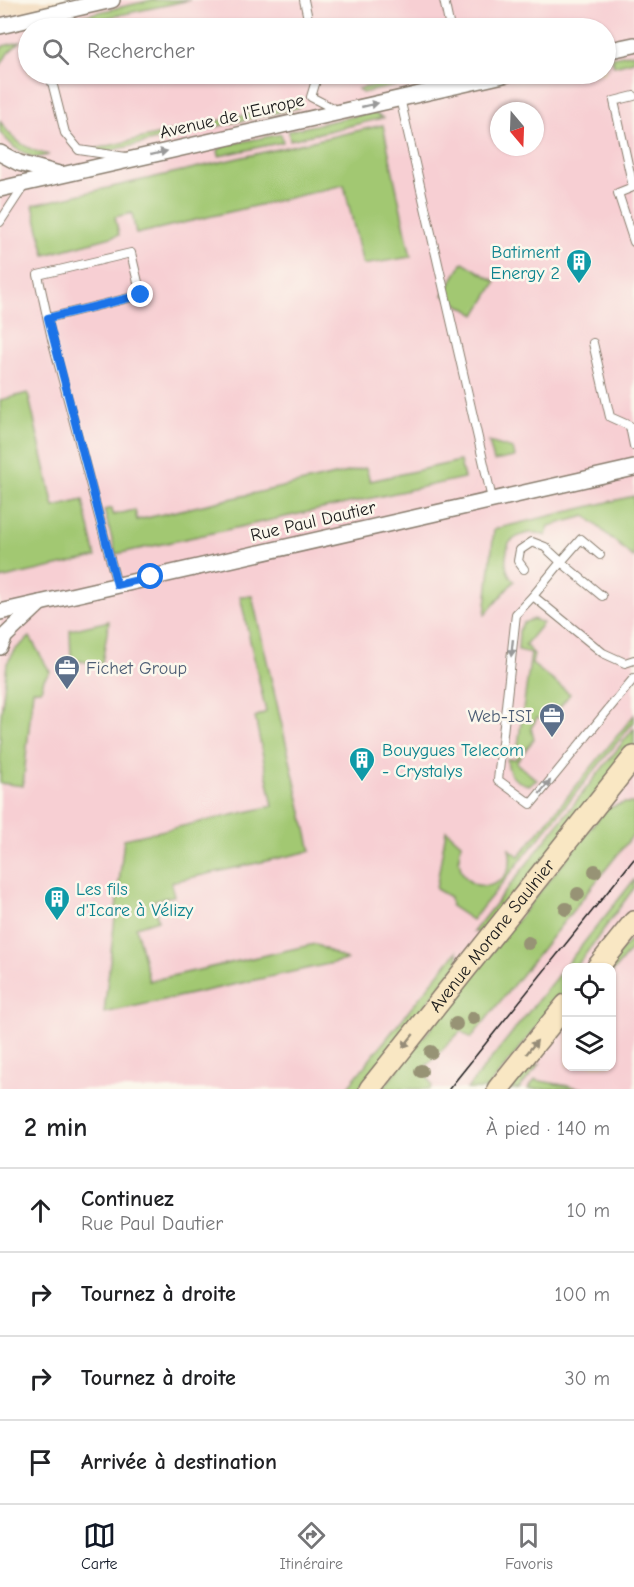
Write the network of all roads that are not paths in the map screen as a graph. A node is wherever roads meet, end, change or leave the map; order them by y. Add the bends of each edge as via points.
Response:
1 (112, 0) edge
2 (304, 0) edge
3 (444, 0) edge
4 (57, 13) junction
5 (35, 18) edge
6 (55, 18) edge
7 (308, 18) edge
8 (448, 18) edge
9 (18, 22) edge
10 (0, 26) edge
11 (634, 45) edge
12 (616, 49) edge
13 (52, 84) edge
14 (315, 84) edge
15 (462, 84) edge
16 (634, 96) edge
17 (400, 98) junction
18 (340, 112) junction
19 (0, 153) edge
20 (135, 158) junction
21 (61, 175) junction
22 (26, 183) junction
23 (0, 189) edge
24 (0, 222) edge
25 (634, 242) edge
26 (48, 318) junction
27 (593, 343) dead end
28 (634, 446) edge
29 (634, 468) edge
30 (492, 499) junction
31 (600, 555) dead end
32 (561, 562) junction
33 (524, 569) dead end
34 (117, 585) junction
35 (602, 596) dead end
36 (533, 597) junction
37 (40, 603) junction
38 (0, 612) edge
39 (0, 647) edge
40 (634, 660) edge
41 (634, 678) edge
42 (634, 757) edge
43 (624, 785) edge
44 (634, 922) edge
45 (601, 963) edge
46 (562, 1011) edge
47 (370, 1089) edge
48 (498, 1089) edge

1 - 4 street
2 - 7 lane
3 - 8 lane
4 - 5 street
4 - 6 lane
9 - 10 street
11 - 12 street
13 - 20 lane via 64,134 80,150
14 - 18 lane via 311,98
15 - 17 street, Avenue de l'Europe
16 - 25 lane via 614,101 633,187 618,193
18 -> 17 street, Avenue de l'Europe
17 - 30 lane
20 -> 18 street, Avenue de l'Europe
19 - 21 street
20 - 21 street, Avenue de l'Europe
21 - 22 street, Avenue de l'Europe
22 - 23 street, Avenue de l'Europe
22 - 24 lane
26 - 26 lane via 38,274 131,254 141,295
26 - 34 lane
27 - 28 lane via 610,417 630,426
29 - 30 street, Rue Paul Dautier
30 - 34 street, Rue Paul Dautier
31 - 32 lane via 581,539
32 - 33 lane via 532,542 519,550 518,561
32 - 35 lane
32 - 36 lane
34 - 37 street, Rue Paul Dautier
36 - 40 lane via 603,653 625,663
36 -> 41 lane via 516,614 498,780 531,804
37 - 38 street, Rue Paul Dautier
37 - 39 street via 5,636
42 - 43 main road, Avenue Morane Saulnier
43 -> 47 main road, Avenue Morane Saulnier
44 - 45 main road
48 -> 46 main road

